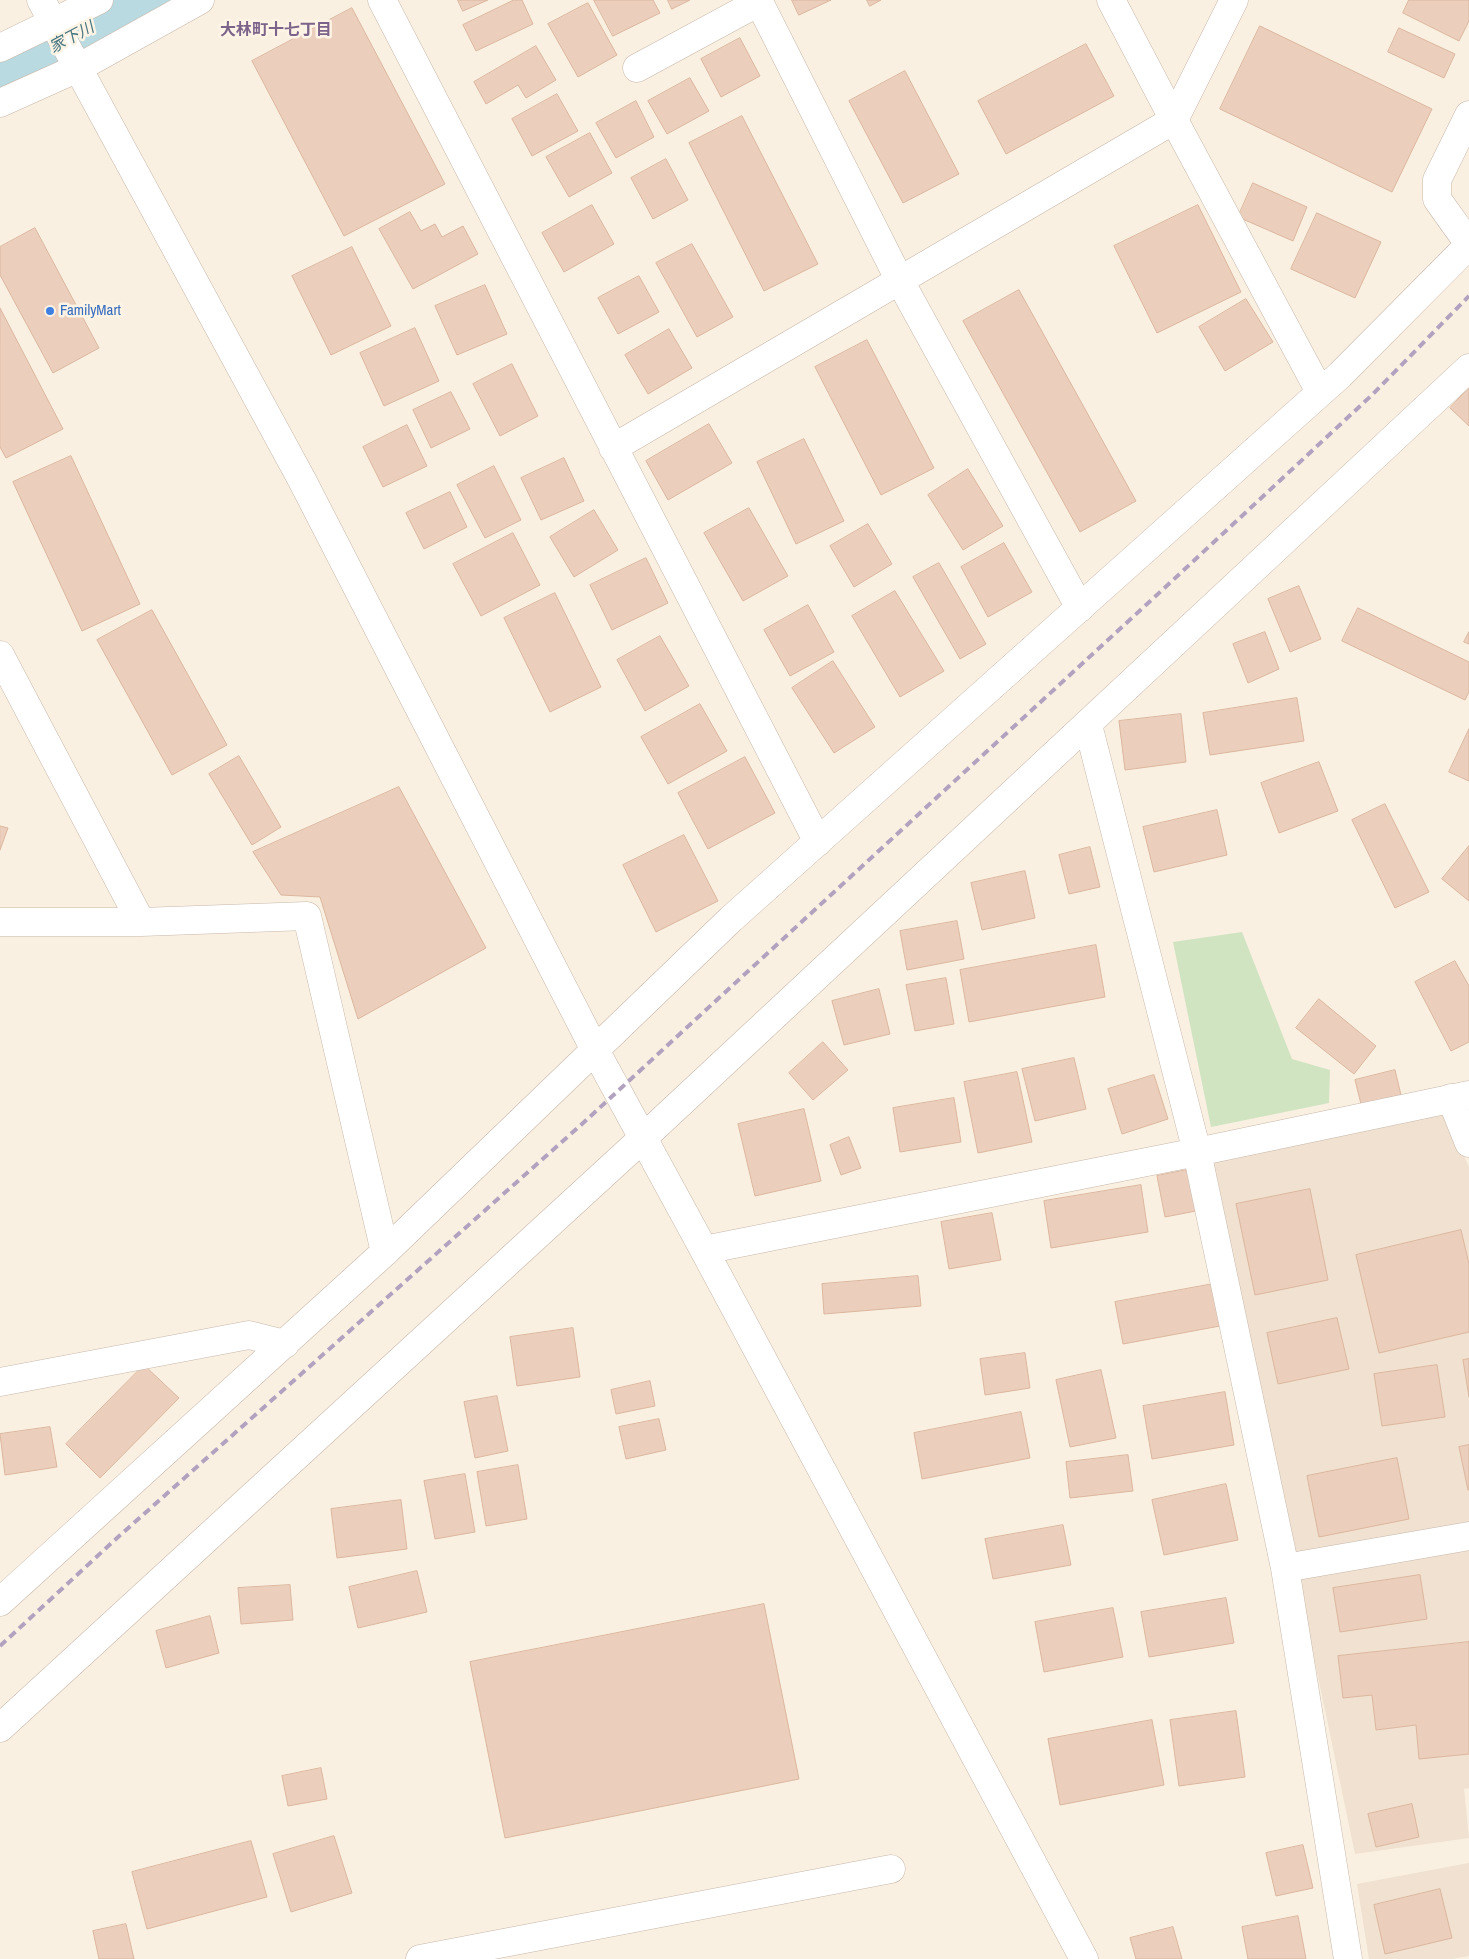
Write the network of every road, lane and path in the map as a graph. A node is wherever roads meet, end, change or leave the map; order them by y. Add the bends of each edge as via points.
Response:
1 (99, 0) edge
2 (200, 0) edge
3 (382, 0) edge
4 (1111, 0) edge
5 (1234, 0) edge
6 (758, 1) edge
7 (47, 12) edge
8 (0, 48) edge
9 (78, 68) junction
10 (637, 68) dead end
11 (0, 103) edge
12 (1469, 115) edge
13 (1174, 120) junction
14 (1469, 245) edge
15 (900, 281) junction
16 (1469, 368) edge
17 (1320, 392) junction
18 (613, 448) junction
19 (1080, 608) junction
20 (0, 655) edge
21 (1088, 725) junction
22 (818, 842) junction
23 (0, 922) edge
24 (141, 922) junction
25 (595, 1050) junction
26 (1460, 1096) edge
27 (642, 1139) junction
28 (1469, 1143) edge
29 (1197, 1152) junction
30 (704, 1250) junction
31 (385, 1252) junction
32 (285, 1344) junction
33 (0, 1382) edge
34 (1469, 1536) edge
35 (1285, 1568) junction
36 (0, 1602) edge
37 (0, 1728) edge
38 (890, 1869) dead end
39 (420, 1959) edge
40 (1084, 1959) edge
41 (1348, 1959) edge

1 - 7 street
2 - 9 street
3 - 18 street
4 - 13 street
5 - 13 street
6 - 10 street
6 - 15 street
7 - 8 street
7 - 9 street
9 - 11 street
9 - 25 street via 302,480
12 - 14 street via 1437,180 1437,199
13 - 15 street
13 - 17 street
14 - 17 street
15 - 18 street
15 - 19 street
16 - 21 street
17 - 19 street
18 - 22 street
19 - 22 street
20 - 24 street
21 - 27 street
21 - 29 street
22 - 25 street
23 - 24 street
24 - 31 street via 307,916
25 - 27 street
25 - 31 street
26 - 28 street
26 - 29 street
27 - 30 street
27 - 37 street
29 - 30 street
29 - 35 street
30 - 40 street
31 - 32 street
32 - 33 street via 249,1335
32 - 36 street
34 - 35 street
35 - 41 street
38 - 39 street

